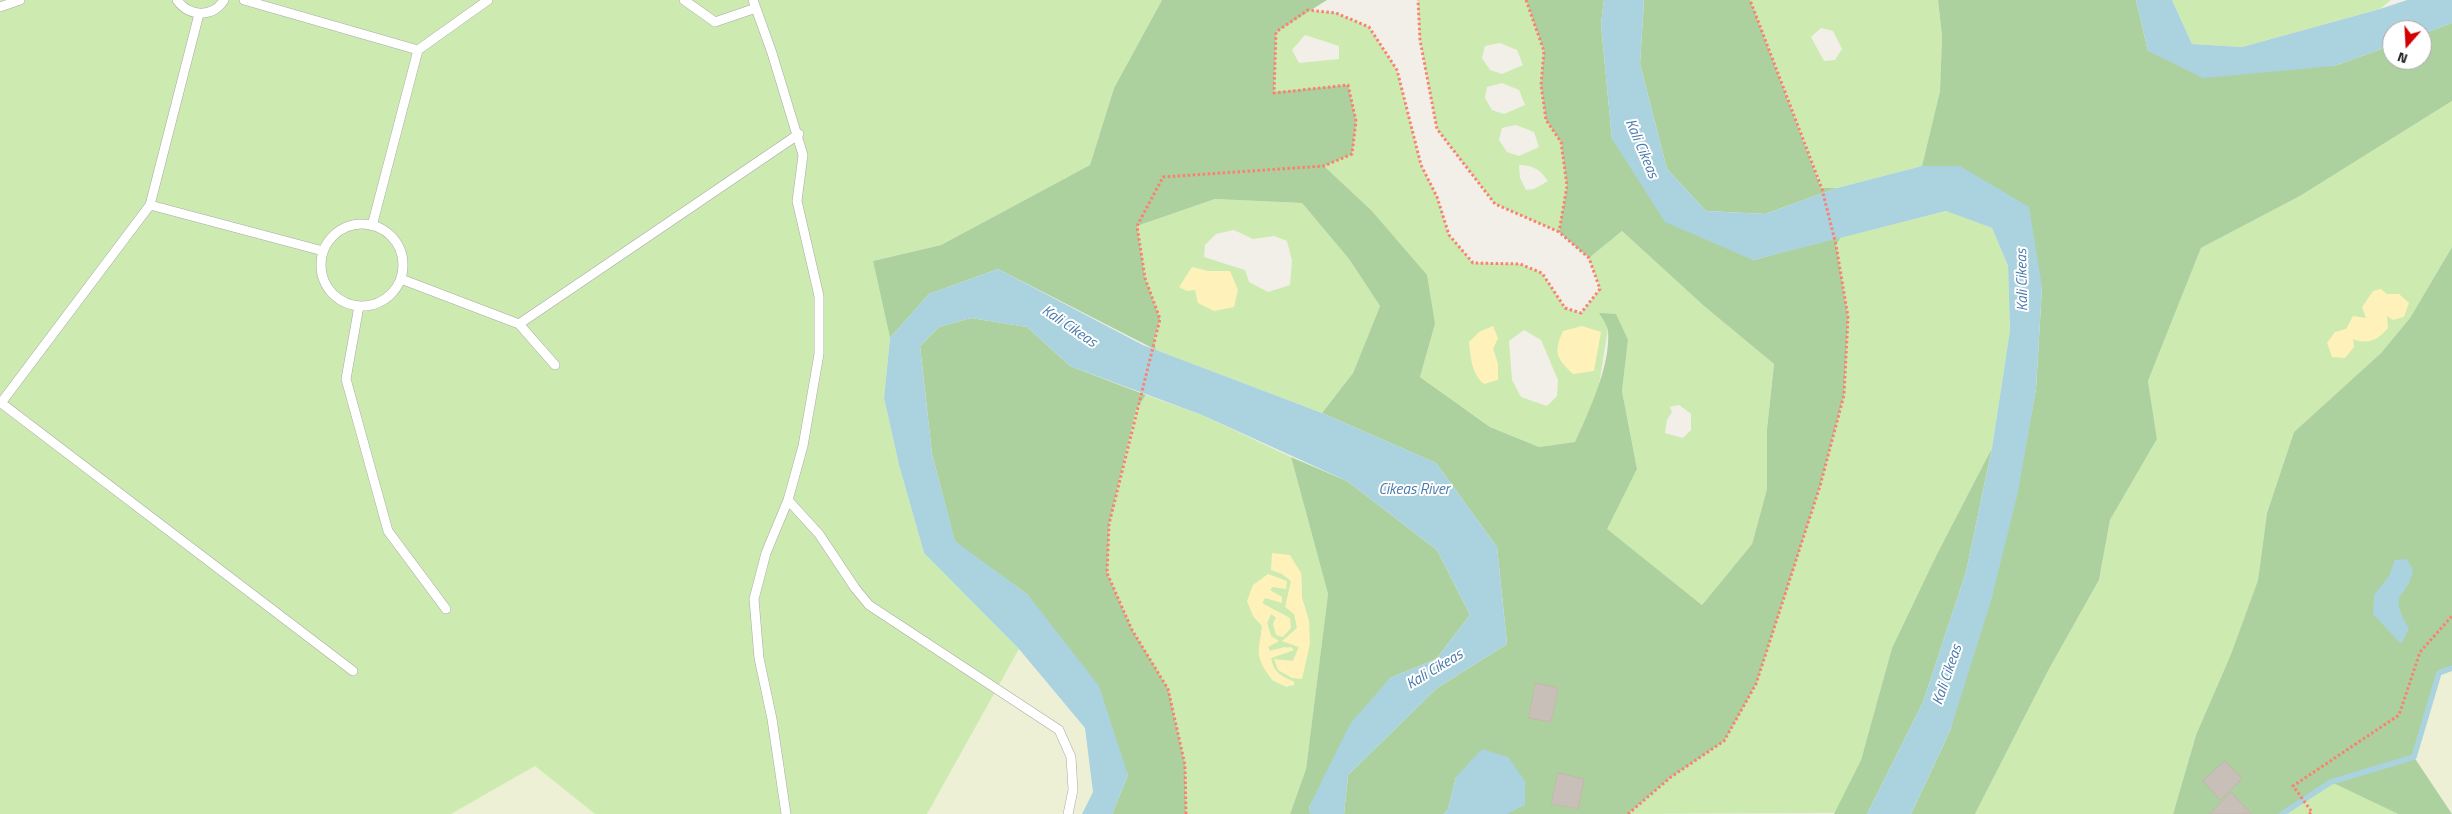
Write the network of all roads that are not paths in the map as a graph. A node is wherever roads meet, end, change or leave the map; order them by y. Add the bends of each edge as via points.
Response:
1 (20, 0) edge
2 (177, 0) edge
3 (224, 0) edge
4 (244, 0) edge
5 (488, 0) edge
6 (684, 0) edge
7 (754, 4) edge
8 (0, 6) edge
9 (199, 14) junction
10 (418, 50) junction
11 (799, 134) junction
12 (150, 205) junction
13 (372, 226) junction
14 (323, 251) junction
15 (401, 279) junction
16 (359, 306) junction
17 (519, 324) junction
18 (555, 365) dead end
19 (0, 402) edge
20 (788, 500) junction
21 (446, 609) dead end
22 (353, 671) dead end
23 (786, 814) edge
24 (1068, 814) edge

1 - 8 lane
2 - 9 lane via 187,10
3 - 9 lane via 211,12
4 - 10 lane
5 - 10 lane
6 - 7 lane via 715,22
7 - 11 lane
9 - 12 lane
10 - 13 lane
11 - 17 lane
11 - 20 lane via 803,155 797,201 819,296 819,354 803,446
12 - 14 lane
12 - 19 lane
13 - 14 lane via 357,225 343,229
13 - 15 lane via 384,231 401,252
14 - 16 lane via 324,281 332,294
15 - 16 lane via 385,299
15 - 17 lane
16 - 21 lane via 346,379 388,531
17 - 18 lane
19 - 22 lane
20 - 23 lane via 766,553 754,599 760,658
20 - 24 lane via 819,534 869,605 1059,730 1072,757 1073,790

